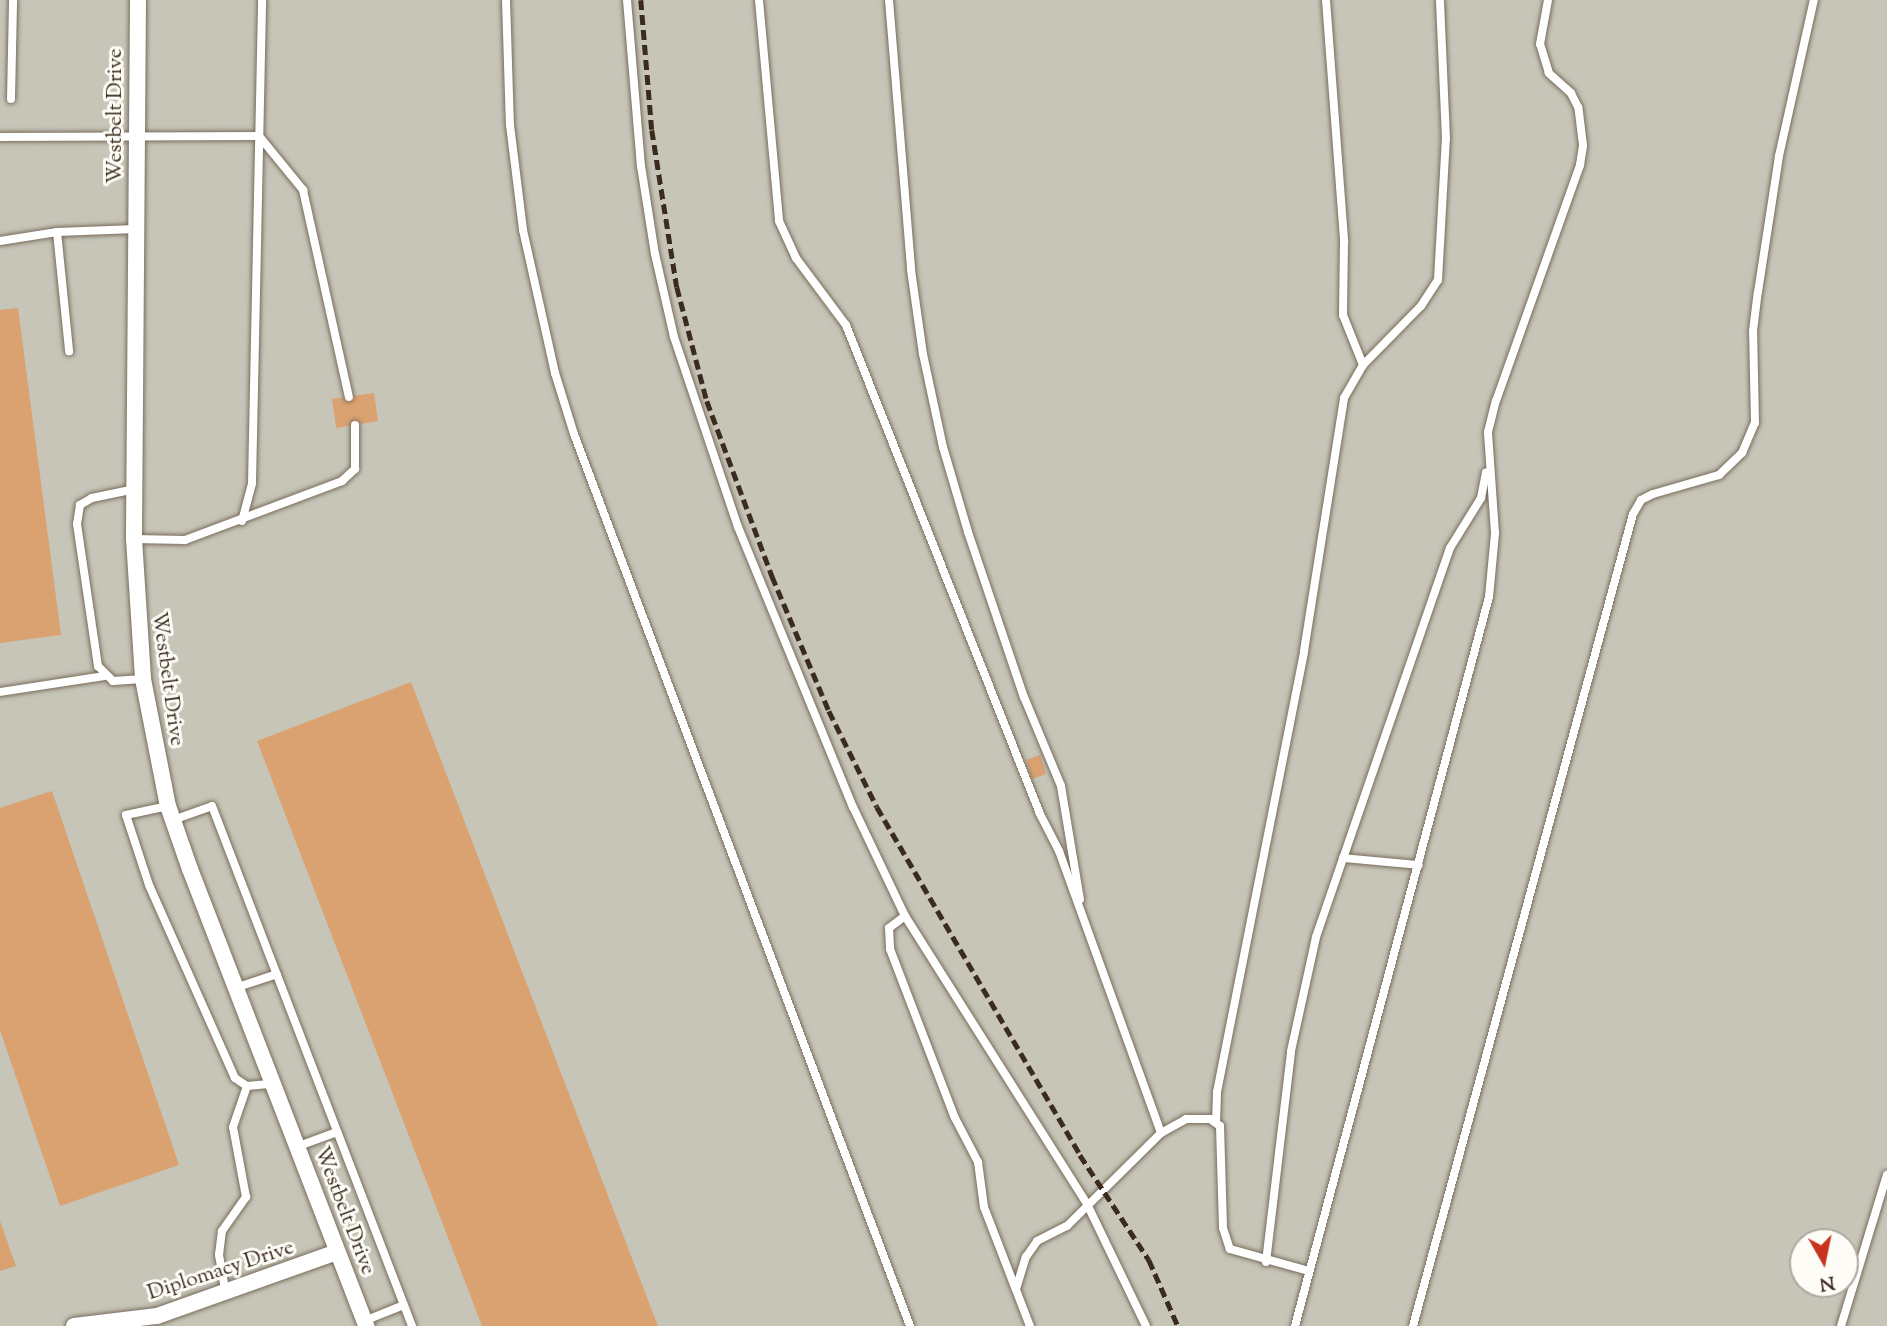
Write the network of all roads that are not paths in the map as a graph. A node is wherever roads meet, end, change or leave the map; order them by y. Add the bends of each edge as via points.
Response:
1 (13, 0) edge
2 (138, 0) edge
3 (262, 0) edge
4 (506, 0) edge
5 (626, 0) edge
6 (759, 0) edge
7 (889, 0) edge
8 (1326, 0) edge
9 (1440, 0) edge
10 (1548, 0) edge
11 (1814, 0) edge
12 (12, 99) dead end
13 (259, 136) junction
14 (0, 137) edge
15 (137, 138) junction
16 (136, 229) junction
17 (57, 232) junction
18 (0, 241) edge
19 (69, 351) dead end
20 (1363, 365) junction
21 (349, 397) dead end
22 (355, 425) dead end
23 (1488, 466) junction
24 (135, 489) junction
25 (242, 521) junction
26 (134, 539) junction
27 (104, 676) junction
28 (142, 679) junction
29 (0, 692) edge
30 (170, 813) junction
31 (1343, 858) junction
32 (1419, 865) junction
33 (905, 916) junction
34 (1082, 916) junction
35 (277, 974) junction
36 (235, 988) junction
37 (272, 1084) junction
38 (247, 1086) junction
39 (1216, 1122) junction
40 (337, 1132) junction
41 (1161, 1133) junction
42 (296, 1147) junction
43 (1887, 1175) edge
44 (1088, 1206) junction
45 (337, 1252) junction
46 (1266, 1262) junction
47 (1309, 1272) junction
48 (1016, 1289) junction
49 (226, 1295) junction
50 (404, 1305) junction
51 (158, 1321) edge
52 (365, 1324) edge
53 (74, 1326) edge
54 (412, 1326) edge
55 (910, 1326) edge
56 (1030, 1326) edge
57 (1146, 1326) edge
58 (1295, 1326) edge
59 (1413, 1326) edge
60 (1841, 1326) edge

1 - 12 lane
2 - 15 street, Westbelt Drive
3 - 13 lane
4 - 55 lane via 510,125 523,230 555,373
5 - 33 lane via 641,166 678,349 743,540 853,807
6 - 34 lane via 779,221 796,258 846,325
7 - 34 lane via 911,270 929,381 943,447 989,598 1061,786
8 - 20 lane via 1343,242 1343,315
9 - 20 lane via 1446,139 1438,280 1421,306
10 - 23 lane via 1540,44 1543,61 1578,107 1583,145 1496,401 1488,432
11 - 59 lane via 1779,156 1758,292 1753,331 1755,423 1742,453 1719,475 1653,494 1633,514
13 - 15 lane
13 - 21 lane via 303,190
13 - 25 lane via 252,483
14 - 15 lane
15 - 16 street, Westbelt Drive
16 - 17 lane
16 - 24 street, Westbelt Drive
17 - 18 lane
17 - 19 lane
20 - 39 lane via 1343,398 1304,651 1217,1092
22 - 25 lane via 355,469 342,481
23 - 31 lane via 1481,498 1450,548
23 - 32 lane via 1495,566
24 - 26 street, Westbelt Drive
24 - 27 lane via 116,490 80,505 77,524 98,666
25 - 26 lane via 185,540
26 - 28 street, Westbelt Drive
27 - 28 lane via 113,681
27 - 29 lane
28 - 30 street, Westbelt Drive
30 - 35 lane via 212,806
30 - 36 street, Westbelt Drive
30 - 38 lane via 126,815 149,885 219,1044 235,1078
31 - 32 lane
31 - 46 lane via 1299,998
32 - 47 lane
33 - 44 lane
33 - 48 lane via 889,928 888,942 955,1118 978,1162 984,1207
34 - 41 lane
35 - 36 lane
35 - 40 lane
36 - 37 street, Westbelt Drive
37 - 38 lane
37 - 42 street, Westbelt Drive
38 - 49 lane via 233,1127 246,1197 222,1231 219,1255
39 - 41 lane via 1186,1119
39 - 46 lane via 1223,1138 1225,1240 1238,1254
40 - 42 lane
40 - 50 lane
41 - 44 lane
42 - 45 street, Westbelt Drive
43 - 60 lane
44 - 48 lane via 1067,1226 1030,1248
44 - 57 lane
45 - 49 street, Diplomacy Drive
45 - 52 street, Westbelt Drive
46 - 47 lane
47 - 58 lane
48 - 56 lane
49 - 51 street, Diplomacy Drive
50 - 52 lane
50 - 54 lane
51 - 53 street, Diplomacy Drive

